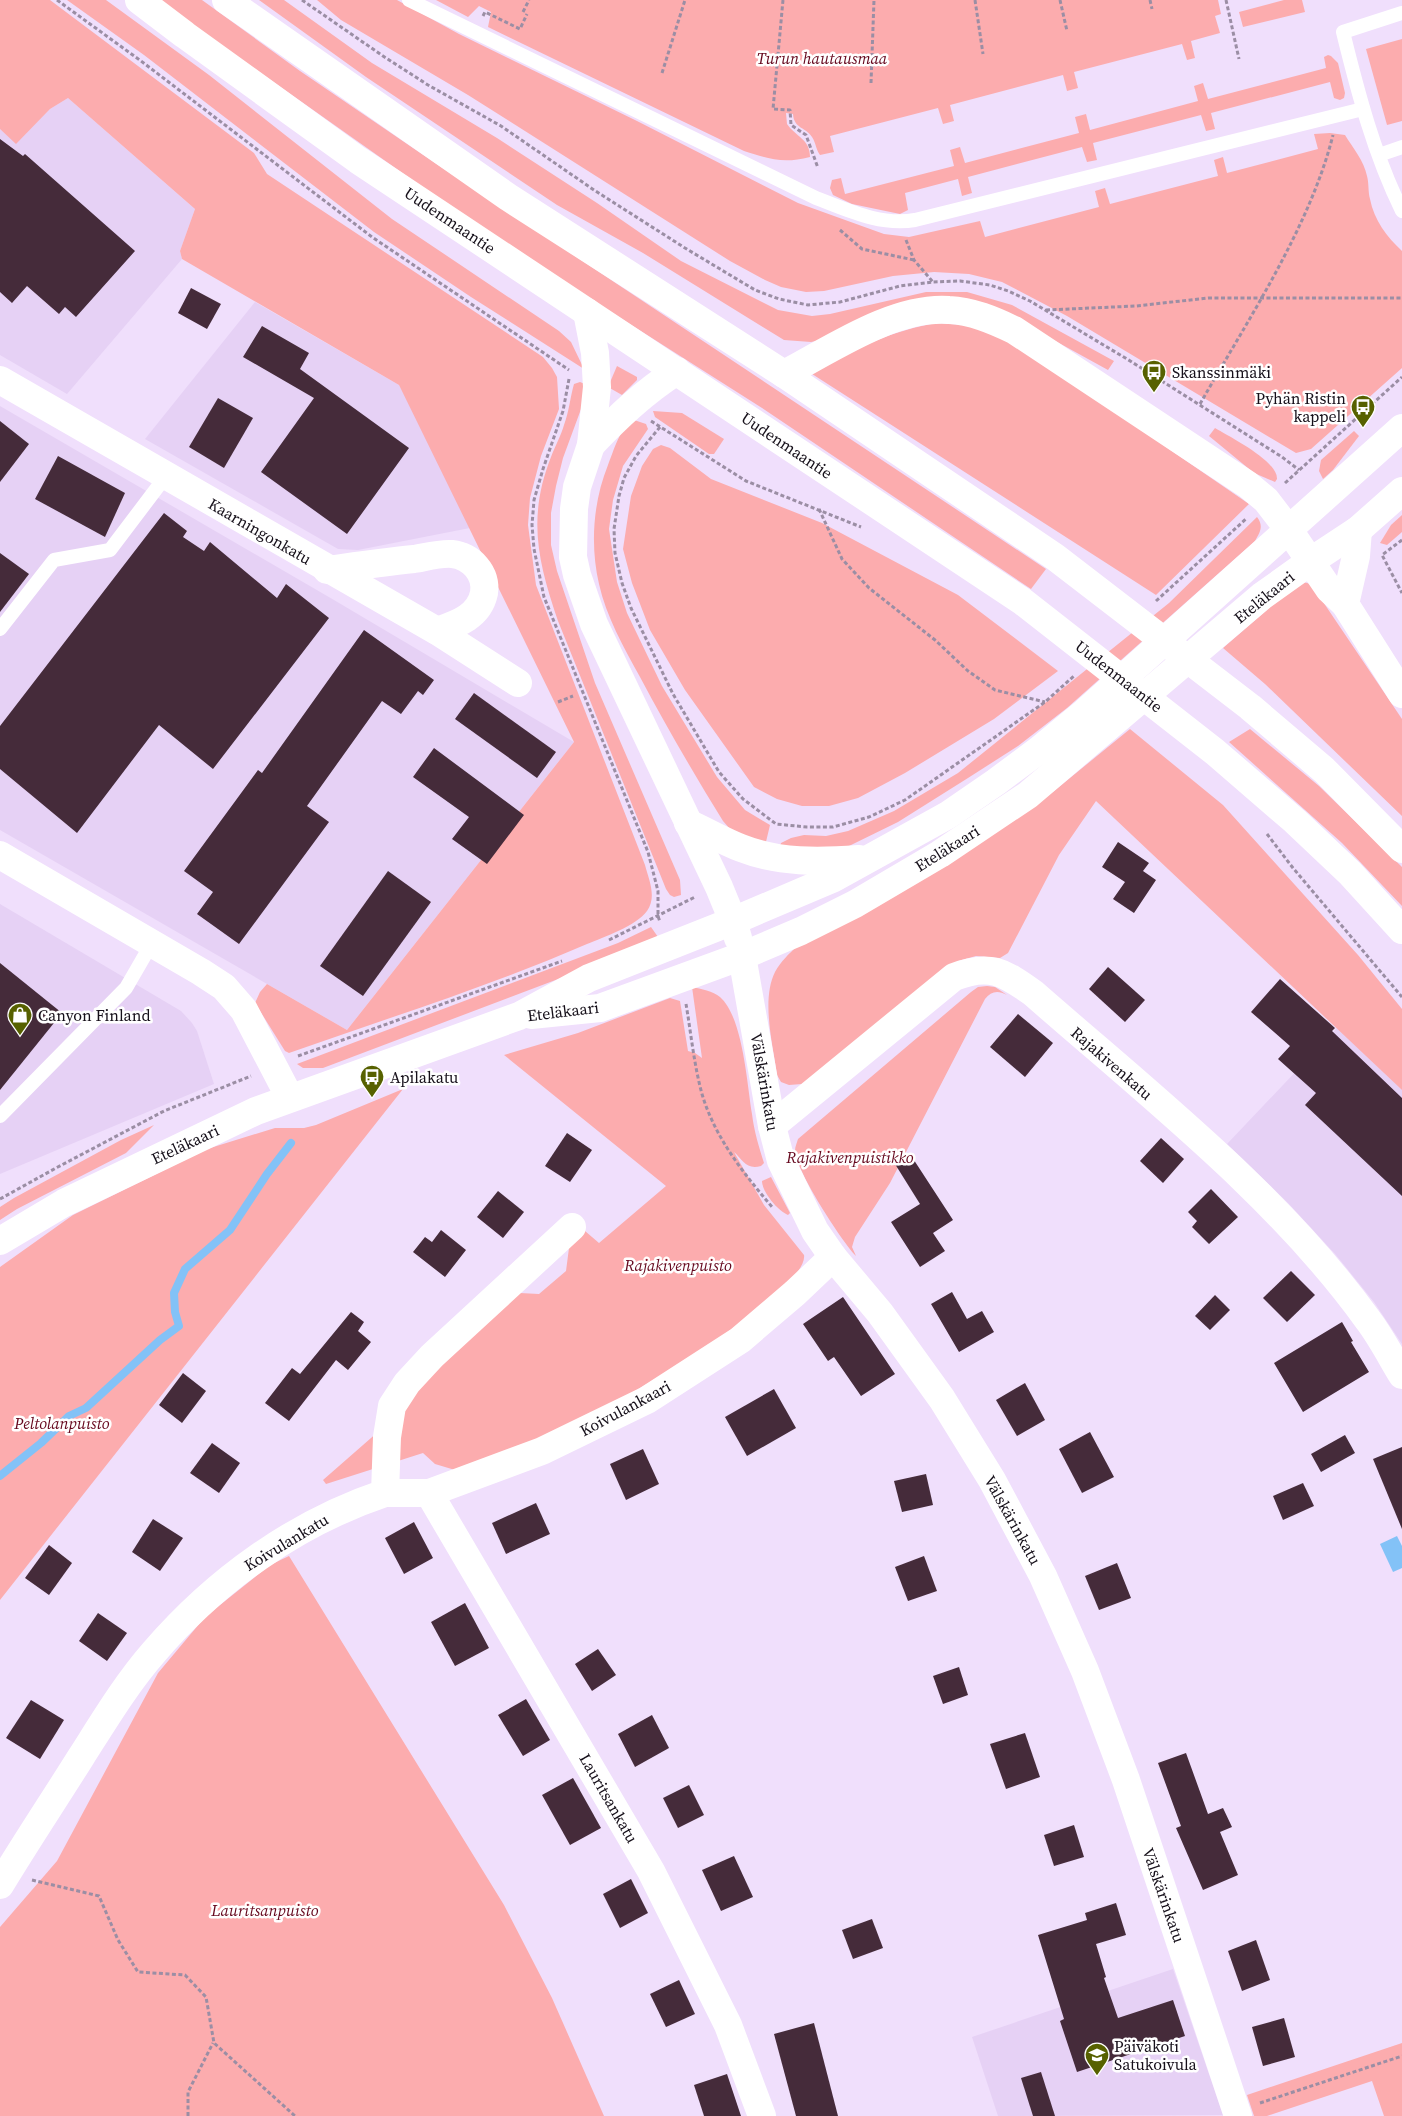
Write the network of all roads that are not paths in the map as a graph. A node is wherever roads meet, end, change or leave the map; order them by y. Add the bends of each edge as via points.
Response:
1 (139, 0) edge
2 (226, 0) edge
3 (409, 0) edge
4 (1402, 13) edge
5 (1363, 109) junction
6 (1402, 147) edge
7 (1379, 155) junction
8 (1402, 211) edge
9 (587, 312) junction
10 (677, 370) junction
11 (784, 374) junction
12 (0, 380) edge
13 (1402, 428) edge
14 (591, 445) junction
15 (166, 476) junction
16 (1402, 490) edge
17 (1289, 530) junction
18 (1358, 530) junction
19 (1311, 561) junction
20 (327, 570) junction
21 (1345, 604) junction
22 (0, 629) edge
23 (437, 631) junction
24 (518, 683) dead end
25 (1402, 694) edge
26 (688, 823) junction
27 (1402, 849) edge
28 (0, 855) edge
29 (871, 858) junction
30 (733, 921) junction
31 (1402, 930) edge
32 (152, 943) junction
33 (742, 956) junction
34 (520, 1016) junction
35 (290, 1098) junction
36 (0, 1116) edge
37 (772, 1126) junction
38 (572, 1227) dead end
39 (0, 1241) edge
40 (833, 1257) junction
41 (1402, 1375) edge
42 (385, 1493) junction
43 (429, 1493) junction
44 (3, 1879) edge
45 (1247, 2110) edge
46 (762, 2116) edge

1 - 9 main road, Uudenmaantie via 358,160
2 - 11 main road via 508,197
3 - 5 lane via 828,202 880,220 900,223
4 - 5 lane via 1343,32
5 - 7 lane
6 - 7 lane
7 - 8 lane
9 - 10 main road, Uudenmaantie
9 - 14 main road via 595,353 597,387
10 - 14 main road via 628,407
10 - 31 main road, Uudenmaantie via 1022,601 1215,752 1343,866
11 - 17 main road via 897,316 948,310 977,314 1014,330 1248,486 1266,500
11 - 27 main road via 1055,557 1250,707 1324,770
12 - 15 main road, Kaarningonkatu
13 - 17 main road, Eteläkaari
14 - 26 main road, Välskärinkatu via 574,509 577,575 594,624
15 - 20 main road, Kaarningonkatu
15 - 22 lane via 110,550 54,560
16 - 18 main road, Eteläkaari
17 - 19 main road
17 - 29 main road, Eteläkaari via 1040,750 948,815
18 - 19 main road, Eteläkaari
18 - 21 main road via 1356,556
19 - 21 main road via 1329,589
19 - 33 main road, Eteläkaari via 1262,596 1028,795 940,854 855,904
20 - 23 main road, Kaarningonkatu
20 - 23 main road via 451,554 472,561 482,574 485,586 477,611 457,624
21 - 25 main road
23 - 24 main road, Kaarningonkatu
26 - 29 main road via 768,857 824,862
26 - 30 main road, Välskärinkatu
28 - 32 main road
29 - 30 main road, Eteläkaari via 834,878
30 - 33 main road, Välskärinkatu
30 - 34 main road, Eteläkaari via 589,978
32 - 35 main road via 224,987 244,1010
32 - 36 lane via 126,988
33 - 34 main road, Eteläkaari via 600,1008
33 - 37 main road, Välskärinkatu
34 - 35 main road, Eteläkaari
35 - 39 main road, Eteläkaari via 256,1111 64,1203
37 - 40 main road, Välskärinkatu via 781,1161 815,1231
37 - 41 main road, Rajakivenkatu via 954,977 986,970 1003,974 1033,993 1270,1205 1326,1266 1369,1321
38 - 42 main road via 407,1383 392,1406
40 - 43 main road, Koivulankaari via 740,1340 647,1400 542,1451
40 - 45 main road, Välskärinkatu via 880,1313 942,1398 992,1480 1044,1576 1085,1671
42 - 43 main road, Koivulankaari
42 - 44 main road, Koivulankatu via 354,1503 267,1550 238,1571 187,1618 154,1652 122,1694
43 - 46 main road, Lauritsankatu via 651,1871 728,2025

